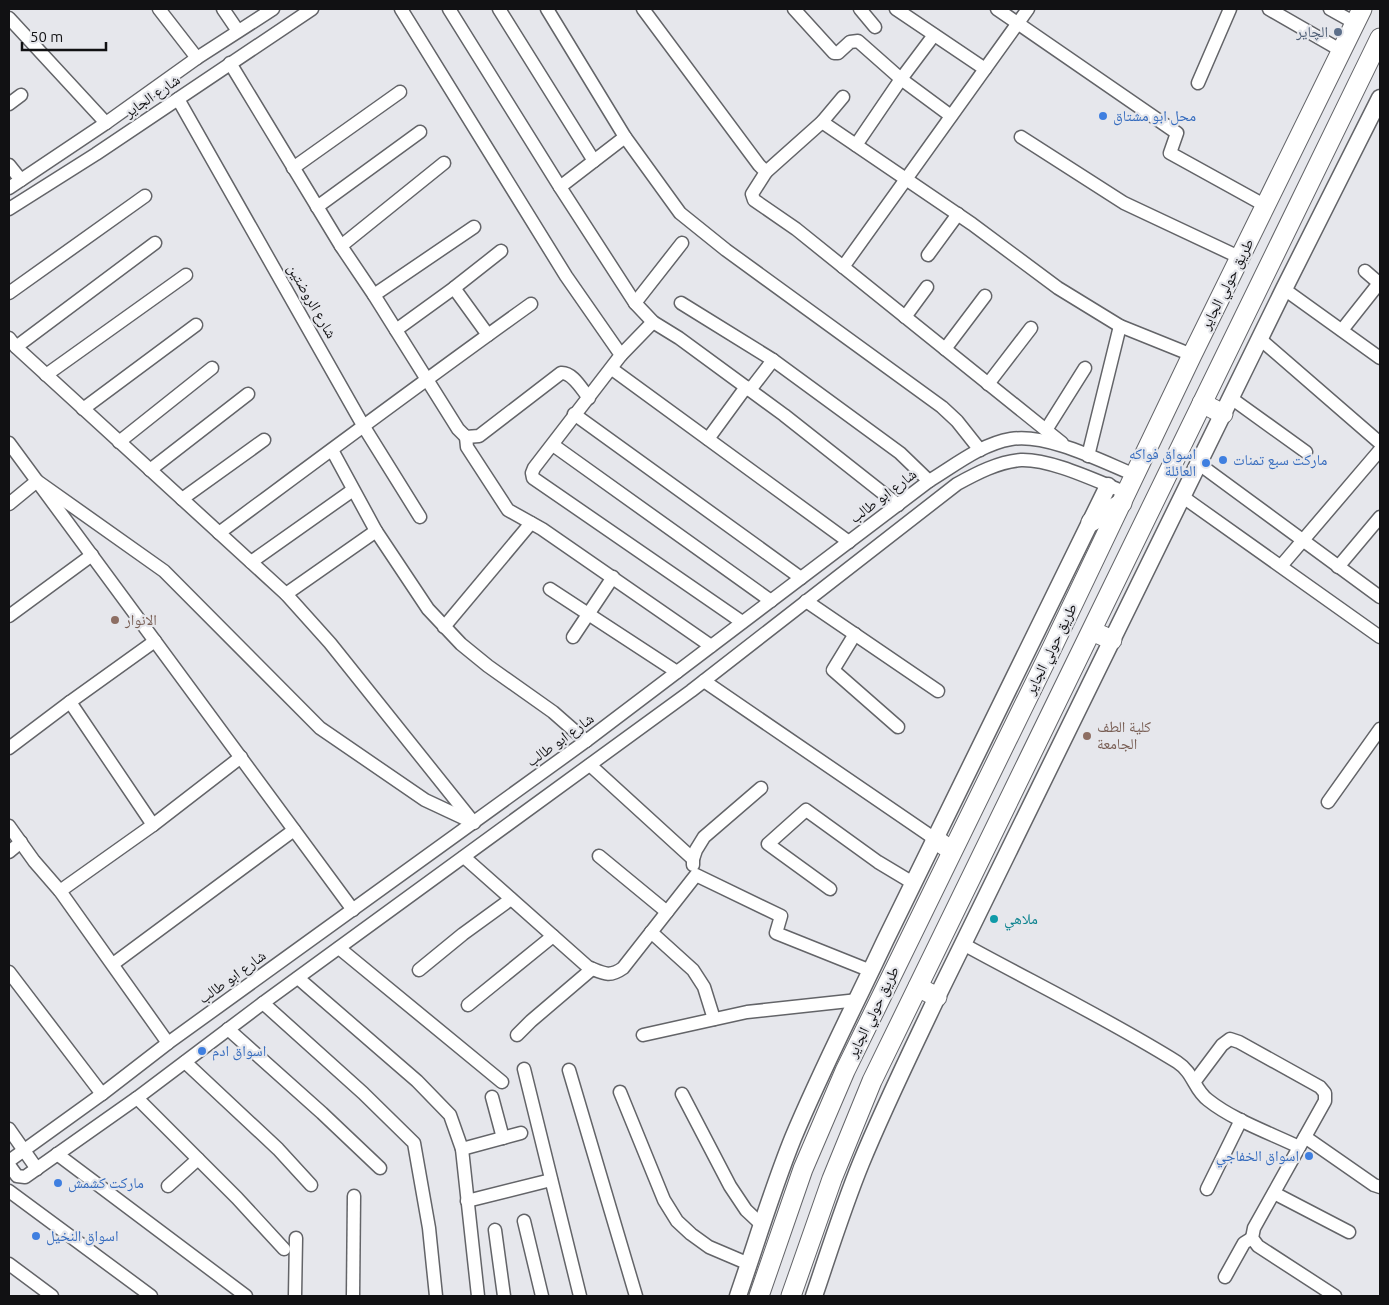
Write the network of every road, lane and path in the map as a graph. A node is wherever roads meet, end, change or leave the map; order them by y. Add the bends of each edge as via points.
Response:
1 (159, 9) edge
2 (223, 9) edge
3 (273, 9) edge
4 (312, 9) edge
5 (401, 9) edge
6 (449, 9) edge
7 (499, 9) edge
8 (547, 9) edge
9 (643, 9) edge
10 (794, 9) edge
11 (860, 9) edge
12 (896, 9) edge
13 (997, 9) edge
14 (1028, 9) edge
15 (1230, 9) edge
16 (1270, 9) edge
17 (1330, 9) edge
18 (1359, 16) edge
19 (9, 18) edge
20 (1018, 22) junction
21 (875, 27) dead end
22 (238, 31) junction
23 (934, 35) junction
24 (1380, 38) edge
25 (1342, 51) junction
26 (197, 58) junction
27 (230, 63) junction
28 (1375, 64) edge
29 (985, 69) junction
30 (901, 79) junction
31 (1198, 83) dead end
32 (400, 92) dead end
33 (21, 95) dead end
34 (843, 97) dead end
35 (1380, 98) edge
36 (178, 99) junction
37 (9, 104) edge
38 (951, 116) junction
39 (822, 122) junction
40 (106, 123) junction
41 (420, 132) dead end
42 (625, 137) junction
43 (1021, 137) dead end
44 (84, 138) junction
45 (856, 145) junction
46 (96, 154) junction
47 (594, 161) junction
48 (444, 163) dead end
49 (9, 165) edge
50 (293, 168) junction
51 (766, 172) junction
52 (905, 179) junction
53 (20, 180) junction
54 (560, 187) junction
55 (9, 188) edge
56 (145, 196) dead end
57 (1266, 206) junction
58 (317, 207) junction
59 (9, 209) edge
60 (958, 214) junction
61 (474, 227) dead end
62 (155, 242) dead end
63 (682, 243) dead end
64 (341, 246) junction
65 (501, 251) dead end
66 (928, 255) dead end
67 (1240, 258) junction
68 (843, 267) junction
69 (1365, 271) dead end
70 (186, 275) dead end
71 (1380, 283) edge
72 (927, 286) dead end
73 (454, 288) junction
74 (1284, 289) junction
75 (9, 293) edge
76 (374, 295) junction
77 (985, 296) dead end
78 (635, 303) junction
79 (681, 303) dead end
80 (531, 304) dead end
81 (905, 317) junction
82 (653, 322) junction
83 (196, 326) dead end
84 (1120, 326) junction
85 (1031, 328) dead end
86 (396, 330) junction
87 (1342, 330) junction
88 (488, 335) junction
89 (1260, 339) junction
90 (12, 342) edge
91 (946, 349) junction
92 (622, 355) junction
93 (1192, 355) junction
94 (1380, 358) edge
95 (773, 360) junction
96 (212, 368) dead end
97 (1084, 368) dead end
98 (612, 369) junction
99 (46, 375) junction
100 (427, 378) junction
101 (988, 384) junction
102 (748, 388) junction
103 (248, 394) dead end
104 (588, 398) junction
105 (1202, 403) junction
106 (1227, 406) junction
107 (83, 408) junction
108 (574, 414) junction
109 (364, 427) junction
110 (1046, 430) junction
111 (466, 437) junction
112 (708, 439) junction
113 (264, 440) dead end
114 (119, 442) junction
115 (9, 443) edge
116 (1380, 443) edge
117 (553, 445) junction
118 (1069, 449) junction
119 (332, 450) junction
120 (980, 450) junction
121 (1380, 450) edge
122 (1306, 452) dead end
123 (1093, 458) junction
124 (1199, 464) junction
125 (150, 470) junction
126 (1135, 475) junction
127 (1089, 478) junction
128 (37, 481) junction
129 (929, 481) junction
130 (1108, 486) junction
131 (353, 490) junction
132 (1183, 497) junction
133 (1124, 498) junction
134 (182, 499) junction
135 (9, 504) edge
136 (898, 506) junction
137 (420, 517) dead end
138 (1380, 517) edge
139 (531, 522) junction
140 (1091, 522) junction
141 (376, 531) junction
142 (219, 533) junction
143 (1304, 539) junction
144 (849, 542) junction
145 (92, 555) junction
146 (251, 562) junction
147 (1281, 566) junction
148 (1338, 567) junction
149 (612, 578) junction
150 (801, 578) junction
151 (550, 589) dead end
152 (1378, 591) edge
153 (286, 594) junction
154 (771, 601) junction
155 (806, 601) junction
156 (588, 614) junction
157 (9, 616) edge
158 (742, 622) junction
159 (444, 626) junction
160 (1092, 630) junction
161 (855, 634) junction
162 (573, 637) dead end
163 (1380, 637) edge
164 (1112, 640) junction
165 (155, 641) junction
166 (711, 646) junction
167 (677, 672) junction
168 (704, 681) junction
169 (938, 691) dead end
170 (70, 702) junction
171 (898, 726) dead end
172 (1380, 729) edge
173 (586, 742) junction
174 (9, 748) edge
175 (241, 757) junction
176 (590, 765) junction
177 (528, 784) junction
178 (761, 788) dead end
179 (541, 800) junction
180 (1328, 802) dead end
181 (474, 823) junction
182 (153, 825) junction
183 (9, 826) edge
184 (294, 830) junction
185 (935, 839) junction
186 (21, 842) junction
187 (952, 851) junction
188 (9, 852) edge
189 (599, 856) dead end
190 (464, 857) junction
191 (693, 859) junction
192 (696, 874) junction
193 (913, 882) junction
194 (830, 889) dead end
195 (60, 892) junction
196 (511, 899) junction
197 (353, 910) junction
198 (667, 912) junction
199 (651, 932) junction
200 (553, 936) junction
201 (963, 944) junction
202 (339, 948) junction
203 (113, 964) junction
204 (592, 968) junction
205 (419, 970) dead end
206 (871, 971) junction
207 (9, 972) edge
208 (298, 978) junction
209 (918, 987) junction
210 (937, 997) junction
211 (858, 1000) junction
212 (263, 1003) junction
213 (468, 1005) dead end
214 (714, 1019) junction
215 (228, 1029) junction
216 (517, 1035) dead end
217 (643, 1035) dead end
218 (168, 1043) junction
219 (185, 1062) junction
220 (524, 1068) dead end
221 (569, 1070) dead end
222 (1195, 1081) junction
223 (502, 1082) dead end
224 (620, 1092) dead end
225 (102, 1094) junction
226 (682, 1094) dead end
227 (492, 1097) dead end
228 (137, 1098) junction
229 (1241, 1120) junction
230 (9, 1129) edge
231 (521, 1133) dead end
232 (503, 1138) junction
233 (1302, 1142) junction
234 (462, 1149) junction
235 (24, 1151) junction
236 (57, 1154) junction
237 (198, 1159) junction
238 (9, 1162) edge
239 (380, 1168) dead end
240 (37, 1169) junction
241 (11, 1174) edge
242 (551, 1180) junction
243 (311, 1185) dead end
244 (168, 1186) dead end
245 (1380, 1187) edge
246 (1207, 1189) dead end
247 (9, 1191) edge
248 (1274, 1193) junction
249 (354, 1196) dead end
250 (467, 1201) junction
251 (524, 1221) dead end
252 (762, 1225) junction
253 (495, 1230) dead end
254 (781, 1231) junction
255 (1349, 1232) dead end
256 (296, 1238) dead end
257 (1252, 1238) junction
258 (810, 1242) junction
259 (284, 1249) dead end
260 (9, 1264) edge
261 (749, 1264) junction
262 (1225, 1277) dead end
263 (760, 1293) edge
264 (52, 1296) edge
265 (150, 1296) edge
266 (246, 1296) edge
267 (295, 1296) edge
268 (353, 1296) edge
269 (436, 1296) edge
270 (478, 1296) edge
271 (504, 1296) edge
272 (542, 1296) edge
273 (580, 1296) edge
274 (636, 1296) edge
275 (738, 1296) edge
276 (787, 1296) edge
277 (791, 1296) edge
278 (814, 1296) edge
279 (1335, 1296) edge

1 - 26 street
2 - 22 street
3 - 22 street, شارع الجاير
4 - 27 street, شارع الجاير
5 - 92 street via 566,276
6 - 54 street
7 - 47 street
8 - 42 street
9 - 51 street
10 - 30 street via 834,53 850,42 858,41
11 - 21 street
12 - 23 street
13 - 20 street
14 - 20 street
15 - 31 street
16 - 25 street
17 - 18 street
18 - 25 highway, طريق حولي الجاير
19 - 40 street
20 - 29 street
20 - 57 street via 1177,133 1170,153
22 - 26 street, شارع الجاير
23 - 29 street
23 - 30 street
24 - 28 highway, طريق حولي الجاير
25 - 57 highway, طريق حولي الجاير
26 - 40 street, شارع الجاير
27 - 36 street, شارع الجاير
27 - 50 street
28 - 105 highway, طريق حولي الجاير
29 - 38 street
30 - 38 street
30 - 45 street
32 - 50 street
33 - 37 street
34 - 39 street
35 - 74 main road
36 - 46 street, شارع الجاير
36 - 109 street, شارع الروضتين
38 - 52 street
39 - 45 street
39 - 51 street
40 - 44 street, شارع الجاير
41 - 58 street
42 - 47 street
42 - 120 street via 680,212 726,250 942,407
43 - 67 street via 1124,203
44 - 46 street
44 - 53 street, شارع الجاير
45 - 52 street
46 - 59 street, شارع الجاير
47 - 54 street
48 - 64 street
49 - 53 street
50 - 58 street
51 - 68 street via 752,194 754,200
52 - 60 street
52 - 68 street
53 - 55 street, شارع الجاير
54 - 78 street
56 - 75 street
57 - 67 highway, طريق حولي الجاير
58 - 64 street
60 - 66 street
60 - 84 street via 1058,288
61 - 76 street
62 - 90 street
63 - 78 street
64 - 76 street
65 - 73 street
67 - 93 highway, طريق حولي الجاير
68 - 81 street
69 - 71 street
70 - 99 street
71 - 87 street
72 - 81 street
73 - 86 street
73 - 88 street
74 - 87 street
74 - 89 main road
76 - 86 street
77 - 91 street
78 - 82 street
79 - 95 street
80 - 88 street
81 - 91 street
82 - 92 street
82 - 102 street
83 - 107 street
84 - 93 street
84 - 123 street
85 - 101 street
86 - 100 street
87 - 94 street
88 - 100 street
89 - 106 main road
89 - 116 street
90 - 99 street
91 - 101 street
92 - 98 street
93 - 126 highway, طريق حولي الجاير
95 - 102 street
95 - 129 street via 900,453
96 - 114 street
97 - 110 street
98 - 104 street
98 - 112 street
99 - 107 street
100 - 109 street
100 - 111 street
101 - 110 street
102 - 112 street
102 - 136 street
103 - 125 street
104 - 108 street
104 - 111 street via 564,372 479,436
105 - 106 highway
105 - 160 highway, طريق حولي الجاير
106 - 122 street
106 - 124 main road
107 - 114 street
108 - 117 street
108 - 150 street
109 - 119 street
109 - 137 street, شارع الروضتين
110 - 118 street
111 - 139 street via 467,447 508,510
112 - 144 street
113 - 134 street
114 - 125 street
115 - 128 street
117 - 154 street
117 - 158 street via 534,468 533,478
118 - 120 street, شارع ابو طالب via 1046,441 1021,438
118 - 123 street, شارع ابو طالب
119 - 131 street
119 - 142 street
120 - 129 street, شارع ابو طالب
121 - 143 street
123 - 126 street, شارع ابو طالب
123 - 127 street via 1095,470
124 - 132 main road
124 - 143 street
125 - 134 street
126 - 133 highway, طريق حولي الجاير
127 - 130 street
127 - 155 street via 1040,462 1021,460 980,471 957,484
128 - 135 street
128 - 145 street
128 - 181 street via 164,571 320,728 425,800
129 - 136 street, شارع ابو طالب
130 - 133 street
130 - 140 main road
131 - 141 street
131 - 146 street
132 - 147 street
132 - 164 main road
133 - 140 highway
133 - 187 highway, طريق حولي الجاير
134 - 142 street
136 - 144 street, شارع ابو طالب
138 - 148 street
139 - 149 street
139 - 159 street
140 - 185 main road
141 - 153 street
141 - 159 street via 428,609
142 - 146 street
143 - 147 street
143 - 148 street
144 - 150 street, شارع ابو طالب
145 - 157 street
145 - 165 street
146 - 153 street
147 - 163 street
148 - 152 street
149 - 156 street
149 - 166 street
150 - 154 street, شارع ابو طالب
151 - 156 street
153 - 181 street via 330,643
154 - 158 street, شارع ابو طالب
155 - 161 street
155 - 168 street
156 - 162 street
156 - 167 street
158 - 166 street, شارع ابو طالب
159 - 173 street via 461,644 554,712
160 - 164 highway
160 - 209 highway, طريق حولي الجاير
161 - 169 street
161 - 171 street via 833,670
164 - 201 main road
165 - 170 street
165 - 175 street
166 - 167 street, شارع ابو طالب
167 - 173 street, شارع ابو طالب
168 - 176 street
168 - 185 street
170 - 174 street
170 - 182 street
172 - 180 street
173 - 177 street, شارع ابو طالب
175 - 182 street
175 - 184 street
176 - 179 street
176 - 191 street
177 - 179 street
177 - 181 street, شارع ابو طالب
178 - 191 street via 704,837
179 - 190 street
181 - 197 street, شارع ابو طالب
182 - 195 street
183 - 186 street
184 - 197 street
184 - 203 street
185 - 187 highway
185 - 193 main road
186 - 188 street
186 - 195 street
187 - 254 highway, طريق حولي الجاير via 845,1071 803,1169
189 - 198 street
190 - 196 street
190 - 202 street
191 - 192 street
192 - 198 street
192 - 206 street via 781,916 776,933
193 - 194 street via 878,862 806,810 768,844
193 - 206 main road
195 - 203 street
196 - 200 street
196 - 205 street
197 - 218 street, شارع ابو طالب
198 - 199 street
199 - 204 street via 623,968 614,974
199 - 214 street via 693,970 704,987
200 - 204 street
200 - 213 street
201 - 210 main road
201 - 222 street via 1151,1046 1179,1064
202 - 208 street
202 - 223 street
203 - 218 street
204 - 216 street
206 - 211 main road
207 - 225 street
208 - 212 street
208 - 234 street via 417,1081 450,1115
209 - 210 highway
209 - 258 highway, طريق حولي الجاير via 858,1113
210 - 278 main road via 860,1166
211 - 214 street via 746,1012
211 - 252 main road via 793,1139
212 - 215 street
212 - 269 street via 414,1144
214 - 217 street
215 - 219 street
215 - 239 street
218 - 225 street, شارع ابو طالب
219 - 228 street
219 - 243 street via 278,1149
220 - 242 street
221 - 274 street
222 - 229 street via 1207,1100
222 - 233 street via 1230,1039 1320,1087 1325,1093 1325,1101
224 - 261 street via 664,1200 677,1220 709,1248
225 - 235 street, شارع ابو طالب
226 - 252 street via 730,1186 746,1210
227 - 232 street
228 - 236 street
228 - 237 street
229 - 233 street
229 - 246 street
230 - 235 street
231 - 232 street
232 - 234 street
233 - 245 street
233 - 248 street
234 - 250 street
235 - 238 street, شارع ابو طالب
235 - 240 street
236 - 240 street
236 - 266 street
237 - 244 street
237 - 259 street
240 - 241 street via 23,1178
242 - 250 street
242 - 273 street
247 - 265 street
248 - 255 street
248 - 257 street via 1254,1228
249 - 268 street
250 - 270 street
251 - 272 street
252 - 261 main road
253 - 271 street
254 - 258 highway via 792,1244 801,1246
254 - 263 highway, طريق حولي الجاير
256 - 267 street
257 - 262 street via 1244,1243
257 - 279 street via 1258,1246
258 - 277 highway, طريق حولي الجاير
260 - 264 street
261 - 275 main road
263 - 276 highway via 770,1287 779,1288

